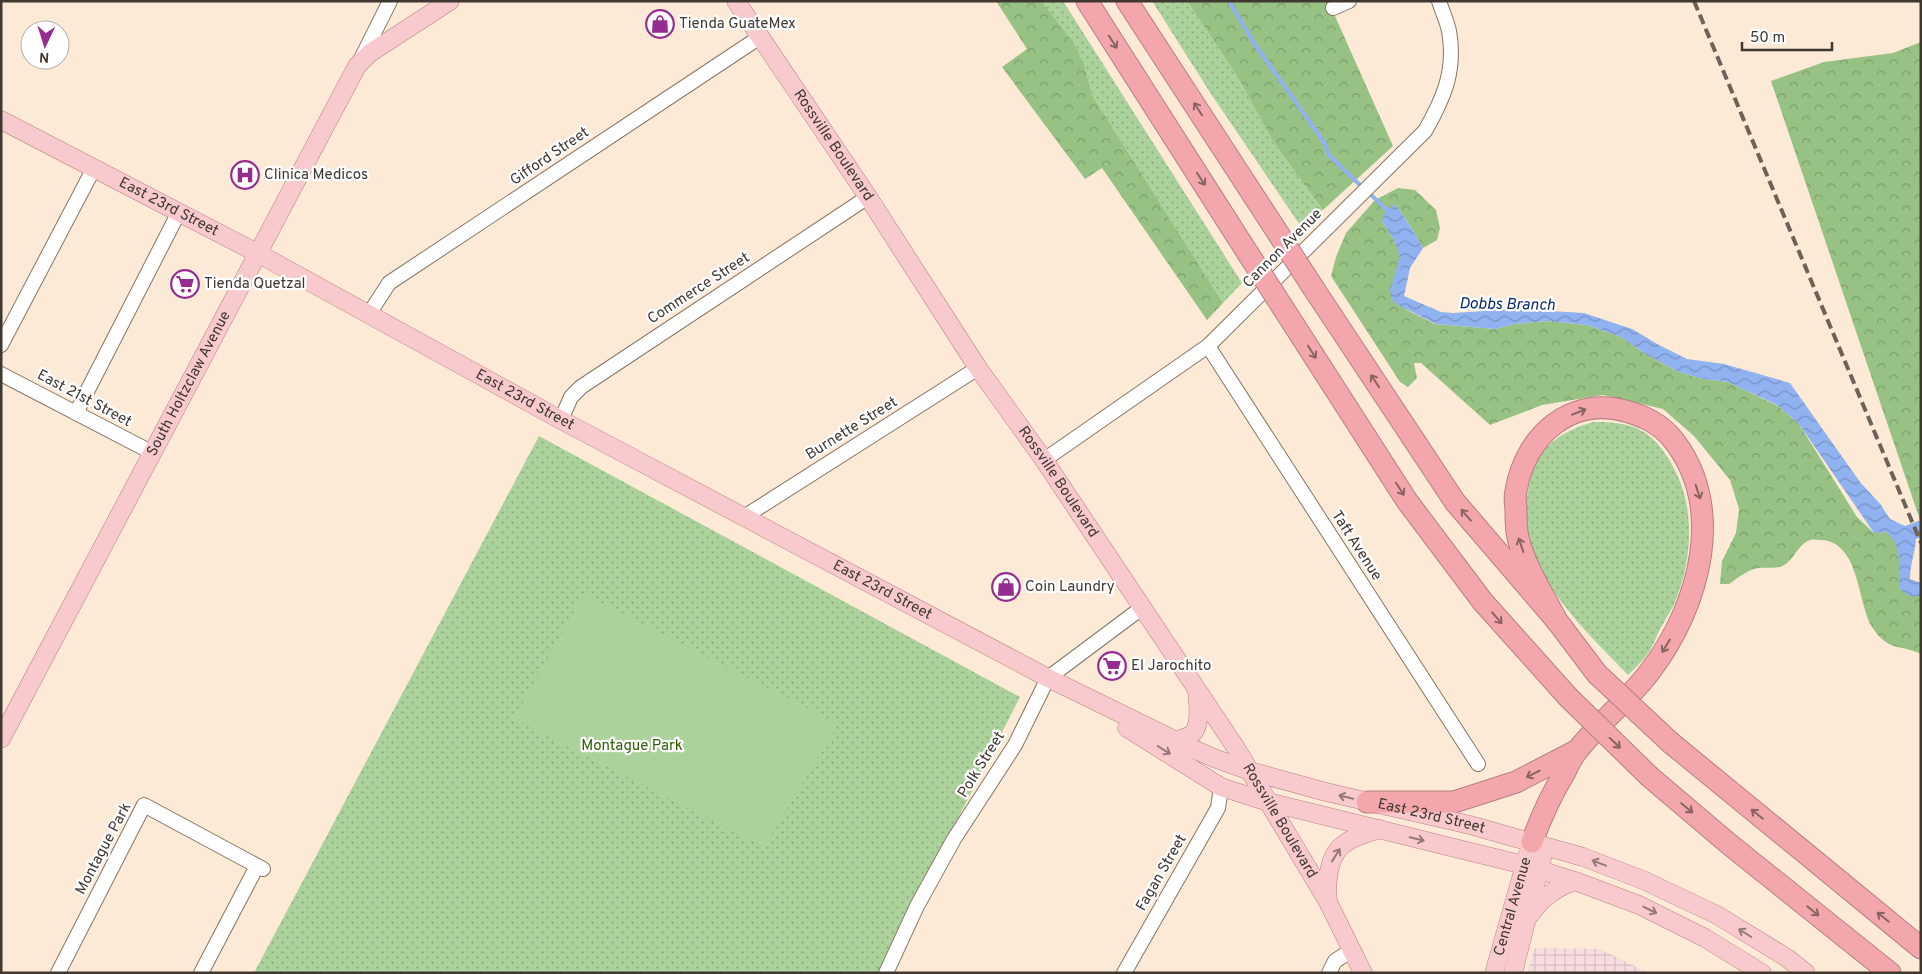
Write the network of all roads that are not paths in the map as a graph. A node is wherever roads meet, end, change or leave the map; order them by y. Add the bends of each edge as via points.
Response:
1 (390, 1) edge
2 (450, 1) edge
3 (736, 1) edge
4 (1087, 1) edge
5 (1127, 1) edge
6 (1349, 1) edge
7 (1439, 1) edge
8 (1333, 8) dead end
9 (760, 37) junction
10 (357, 66) junction
11 (1, 120) edge
12 (94, 168) junction
13 (868, 197) junction
14 (179, 212) junction
15 (259, 254) junction
16 (369, 314) junction
17 (1, 345) edge
18 (1208, 346) junction
19 (978, 368) junction
20 (1, 374) edge
21 (76, 413) junction
22 (561, 420) junction
23 (152, 453) junction
24 (1044, 460) junction
25 (744, 517) junction
26 (1144, 607) junction
27 (1557, 621) junction
28 (1048, 678) junction
29 (1197, 690) junction
30 (1, 739) edge
31 (1176, 740) junction
32 (1576, 751) junction
33 (1478, 764) dead end
34 (1250, 771) junction
35 (1221, 786) junction
36 (1268, 802) junction
37 (1367, 802) junction
38 (1380, 829) junction
39 (1539, 844) junction
40 (1532, 868) junction
41 (1575, 881) junction
42 (1328, 902) junction
43 (1526, 919) junction
44 (1921, 948) edge
45 (1352, 950) junction
46 (58, 973) edge
47 (201, 973) edge
48 (886, 973) edge
49 (1124, 973) edge
50 (1329, 973) edge
51 (1363, 973) edge
52 (1494, 973) edge
53 (1513, 973) edge
54 (1762, 973) edge
55 (1806, 973) edge
56 (1890, 973) edge

1 - 10 street, South Holtzclaw Avenue
2 - 10 main road via 370,53
3 - 9 main road, Rossville Boulevard
4 -> 56 highway, bridge via 1407,501 1483,602 1568,697 1650,777
27 -> 5 highway, bridge via 1455,502
6 - 8 street
7 - 18 street, Cannon Avenue via 1449,30 1452,57 1447,87 1425,131
9 - 13 main road, Rossville Boulevard
9 - 16 street, Gifford Street via 389,283
10 - 15 main road, South Holtzclaw Avenue
11 - 12 main road, East 23rd Street
12 - 14 main road, East 23rd Street
12 - 17 street
13 - 19 main road, Rossville Boulevard
13 - 22 street, Commerce Street via 581,387 571,397
14 - 15 main road, East 23rd Street
14 - 21 street
15 - 16 main road, East 23rd Street
15 - 23 main road, South Holtzclaw Avenue
16 - 22 main road, East 23rd Street
18 - 24 street, Cannon Avenue
18 - 33 street, Taft Avenue
19 - 24 main road, Rossville Boulevard
19 - 25 street, Burnette Street
20 - 21 street, East 21st Street
21 - 23 street, East 21st Street
22 - 25 main road, East 23rd Street
23 - 30 main road, South Holtzclaw Avenue
24 - 26 main road, Rossville Boulevard
25 - 28 main road, East 23rd Street
26 - 28 street, Polk Street
26 - 29 main road, Rossville Boulevard
27 -> 32 highway via 1530,571 1517,533 1515,492 1533,444 1553,424 1582,409 1614,408 1651,419 1670,437 1690,467 1701,502 1704,535 1699,568 1687,606 1651,670
44 -> 27 highway, bridge via 1671,742 1597,674
28 - 31 main road, East 23rd Street
28 -> 35 main road, East 23rd Street
28 - 48 street, Polk Street via 1015,744 917,906
29 - 31 main road via 1195,731
29 - 34 main road, Rossville Boulevard
31 - 34 main road, East 23rd Street
32 -> 37 highway via 1516,782 1454,802
32 - 39 highway via 1546,805
34 - 36 main road, Rossville Boulevard
37 -> 34 main road, East 23rd Street
35 - 36 main road, East 23rd Street
35 - 49 street, Fagan Street via 1218,808
36 - 38 main road, East 23rd Street
36 - 42 main road, Rossville Boulevard
37 - 39 main road, East 23rd Street
38 -> 40 main road, East 23rd Street
42 -> 38 main road via 1326,884 1331,865 1343,844
39 - 40 main road, Central Avenue
55 -> 39 main road, East 23rd Street via 1717,915 1643,880
40 - 41 main road, East 23rd Street
40 - 43 main road, Central Avenue
40 - 52 main road, Central Avenue
41 - 43 main road via 1548,895
41 -> 54 main road, East 23rd Street via 1648,909 1705,938
42 - 45 main road, Rossville Boulevard
43 - 53 main road, Central Avenue
45 - 50 street via 1335,961
45 - 51 main road, Rossville Boulevard
46 - 47 street, Montague Park via 144,805 260,868

